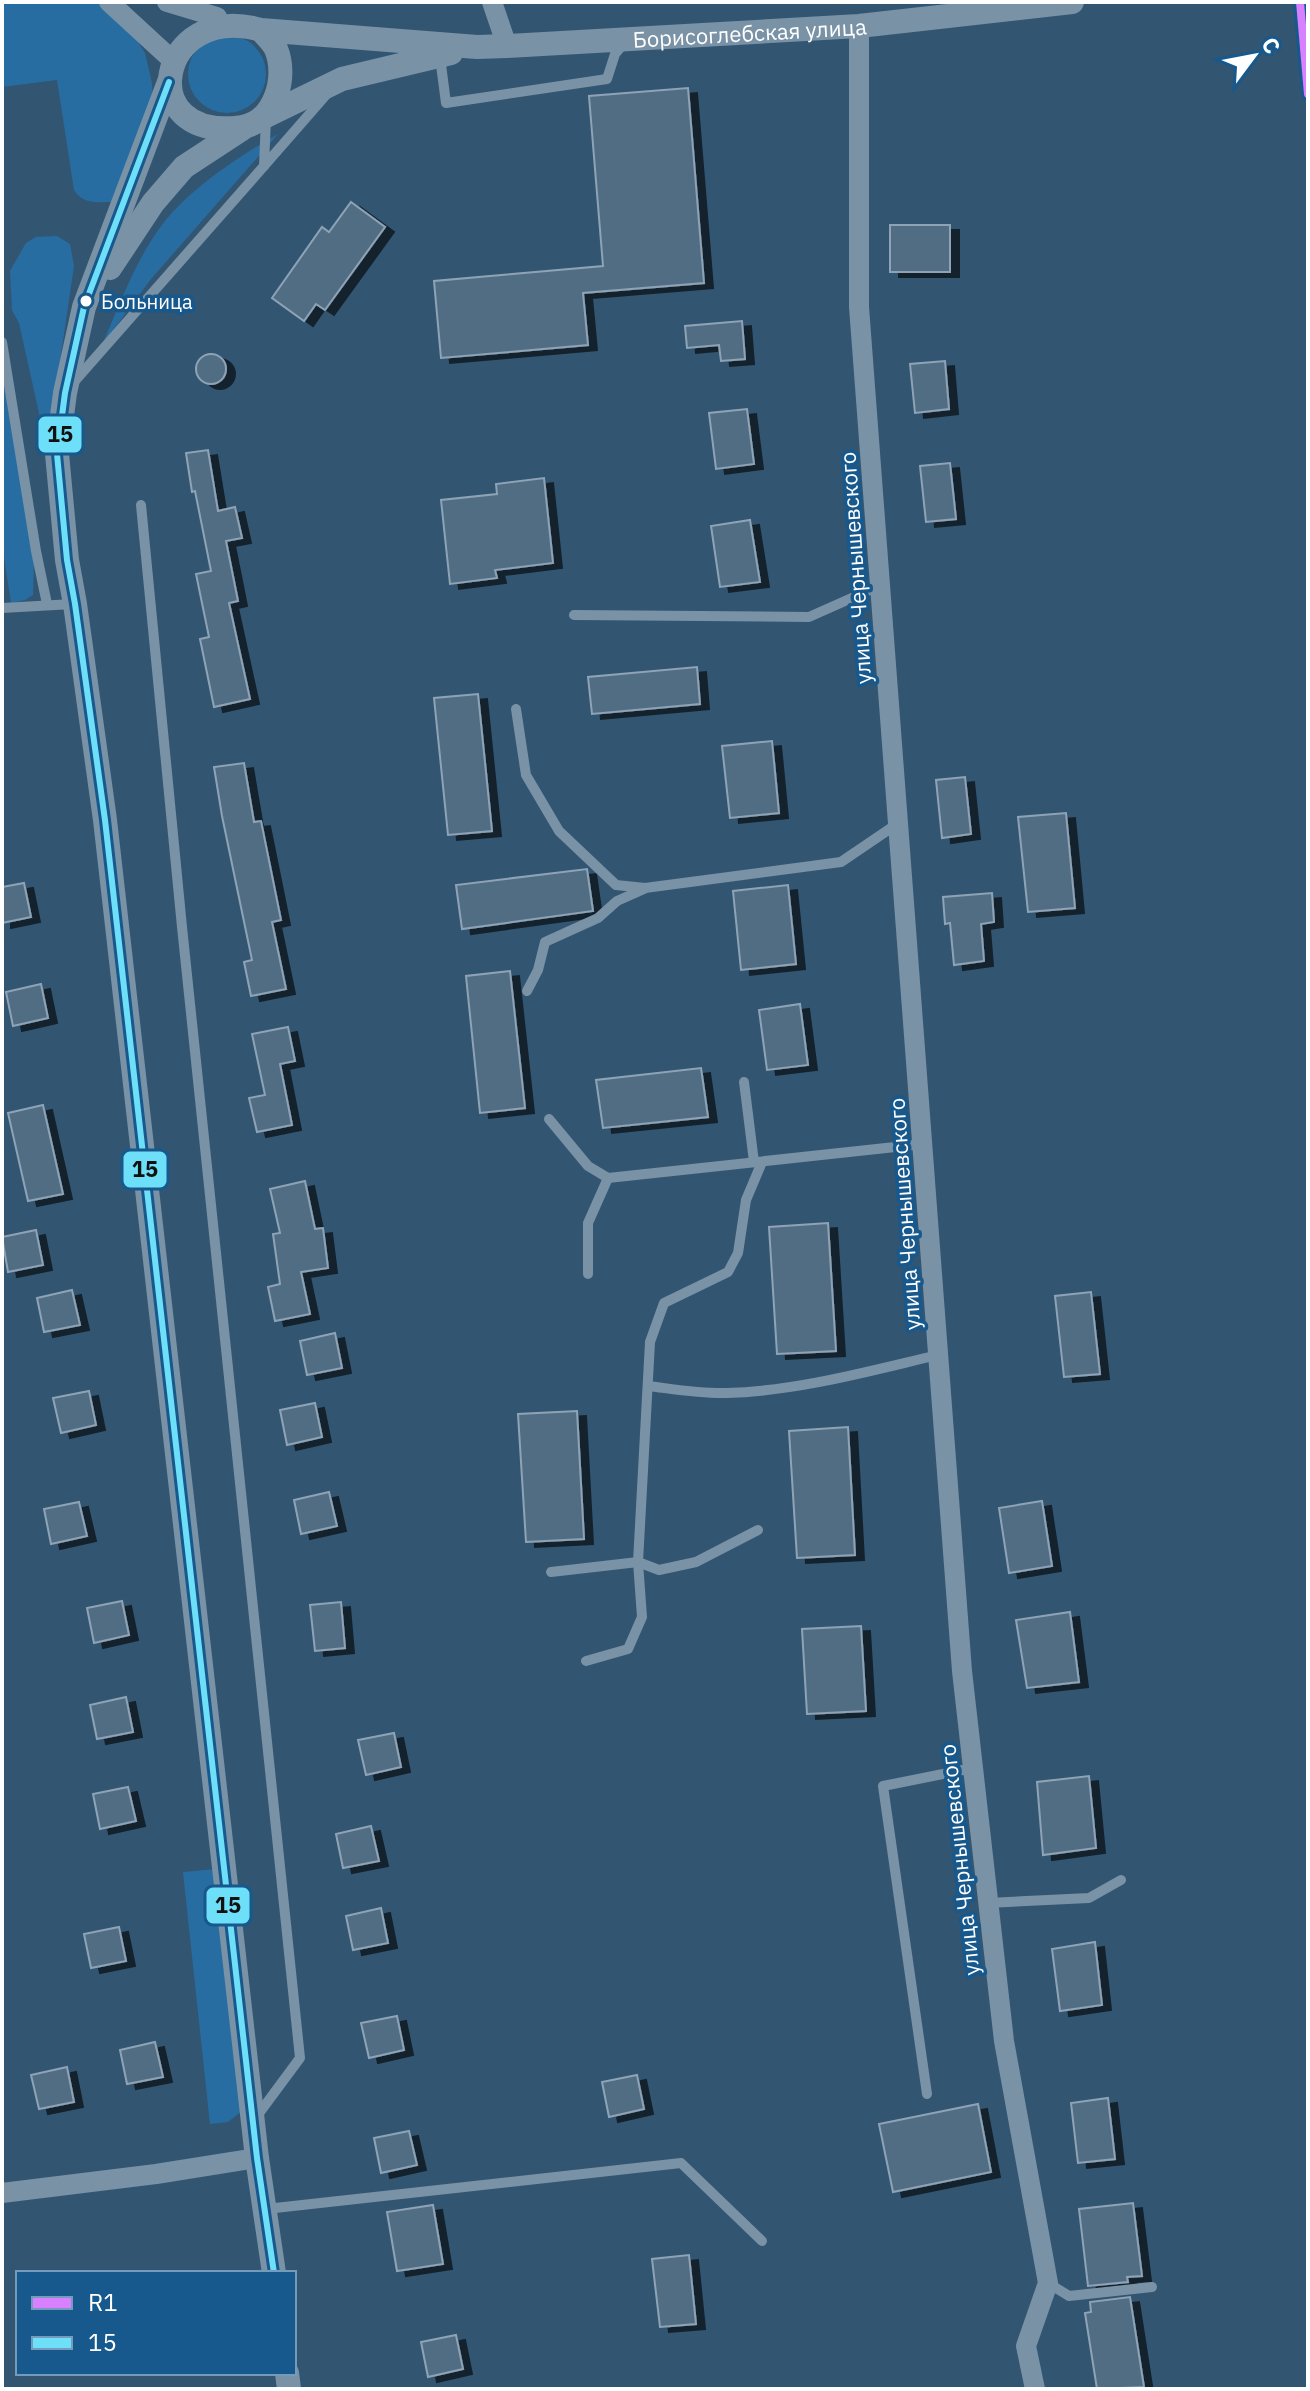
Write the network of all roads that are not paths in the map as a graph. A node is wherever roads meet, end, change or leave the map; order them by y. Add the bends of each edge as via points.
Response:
1 (109, 2) edge
2 (167, 2) edge
3 (492, 2) edge
4 (1072, 2) edge
5 (217, 17) junction
6 (859, 26) junction
7 (261, 30) junction
8 (628, 39) junction
9 (507, 46) junction
10 (477, 47) junction
11 (440, 55) junction
12 (170, 70) junction
13 (342, 79) junction
14 (256, 121) junction
15 (264, 166) junction
16 (84, 307) junction
17 (2, 342) edge
18 (65, 393) junction
19 (141, 505) dead end
20 (881, 585) junction
21 (47, 604) junction
22 (75, 604) junction
23 (2, 608) edge
24 (574, 615) dead end
25 (516, 709) dead end
26 (899, 822) junction
27 (645, 888) junction
28 (527, 991) dead end
29 (744, 1082) dead end
30 (549, 1119) dead end
31 (923, 1144) junction
32 (758, 1162) junction
33 (608, 1178) junction
34 (588, 1274) dead end
35 (938, 1355) junction
36 (648, 1386) junction
37 (758, 1530) dead end
38 (638, 1562) junction
39 (551, 1572) dead end
40 (586, 1661) dead end
41 (973, 1768) junction
42 (1121, 1880) dead end
43 (988, 1903) junction
44 (927, 2094) dead end
45 (254, 2119) junction
46 (257, 2158) junction
47 (2, 2193) edge
48 (266, 2209) junction
49 (762, 2241) dead end
50 (274, 2271) edge
51 (1048, 2283) junction
52 (1152, 2287) dead end
53 (1035, 2389) edge

1 - 12 street
2 - 5 street
3 - 9 street
4 - 6 street, Борисоглебская улица
5 - 7 street via 241,19
5 - 12 street via 192,27 179,40
6 - 8 street, Борисоглебская улица
6 - 20 street, улица Чернышевского via 859,307
7 - 10 street
7 - 14 street via 275,47 281,69 275,101
8 - 9 street, Борисоглебская улица
8 - 11 lane via 615,54 607,79 446,103
9 - 10 street, Борисоглебская улица
10 - 11 street
11 - 13 street
12 - 14 street via 177,103 199,123 217,129
12 - 16 street
13 - 14 street
13 - 15 lane
14 - 15 lane
14 - 16 street via 184,167 153,203
15 - 18 lane
16 - 18 street
17 - 21 lane
18 - 22 street via 57,454
19 - 45 lane via 300,2058
20 - 24 lane via 809,617
20 - 26 street, улица Чернышевского
21 - 22 lane
21 - 23 lane
22 - 45 street via 105,820
25 - 27 lane via 526,775 559,831 616,885
26 - 27 lane via 841,862
26 - 31 street, улица Чернышевского
27 - 28 lane via 617,901 598,918 545,942
29 - 32 lane
30 - 33 lane via 588,1166
31 - 32 lane
31 - 35 street, улица Чернышевского
32 - 33 lane
32 - 36 lane via 738,1253 728,1272 664,1303 650,1342
33 - 34 lane via 588,1223
35 - 36 lane via 763,1390 724,1393
35 - 41 street, улица Чернышевского
36 - 38 lane
37 - 38 lane via 696,1562 659,1570
38 - 39 lane
38 - 40 lane via 642,1617 628,1649
41 - 43 street, улица Чернышевского
41 - 44 lane via 883,1786
42 - 43 lane via 1089,1898
43 - 51 street, улица Чернышевского via 1004,2041
45 - 46 street
46 - 47 street
46 - 48 street
48 - 49 lane via 681,2163
48 - 50 street
51 - 52 lane via 1069,2296
51 - 53 street, улица Чернышевского via 1026,2346

